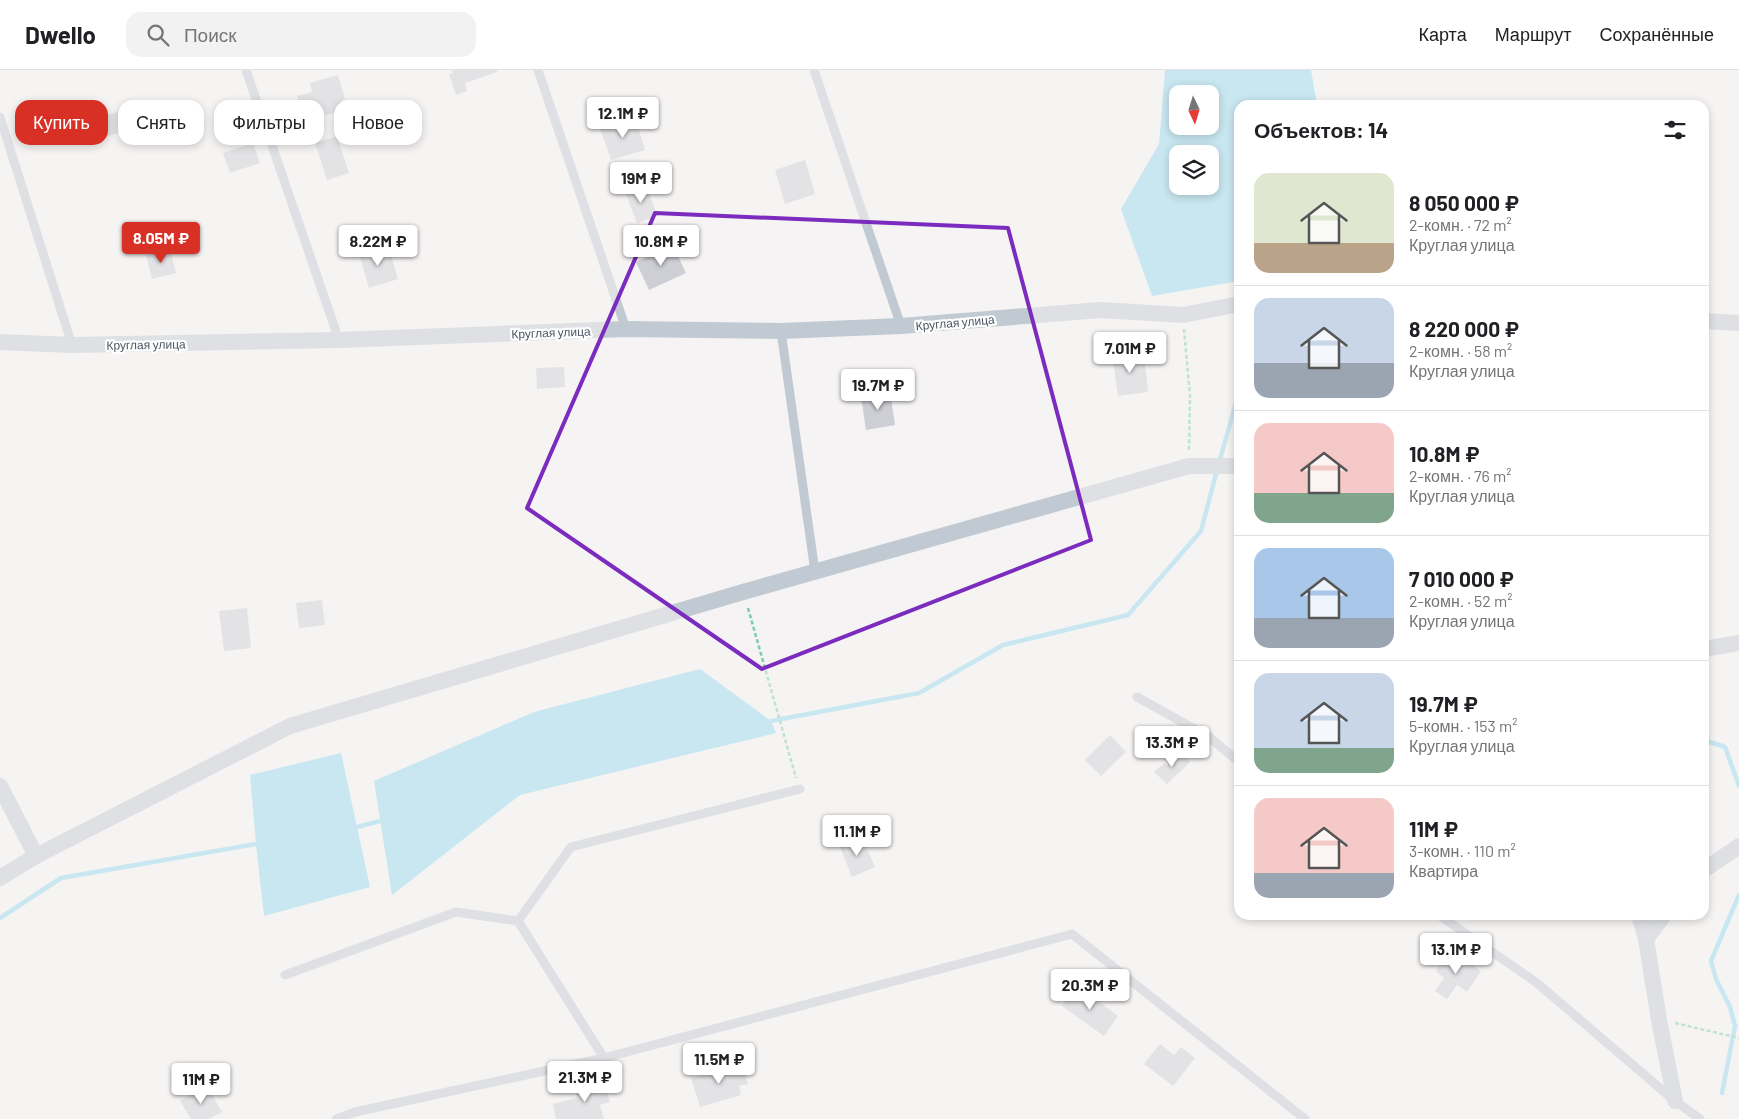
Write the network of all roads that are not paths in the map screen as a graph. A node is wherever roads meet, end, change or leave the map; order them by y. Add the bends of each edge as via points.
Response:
1 (246, 70) edge
2 (538, 70) edge
3 (814, 70) edge
4 (0, 116) edge
5 (1234, 305) edge
6 (1709, 321) edge
7 (1739, 323) edge
8 (901, 326) junction
9 (626, 329) junction
10 (781, 330) junction
11 (339, 340) junction
12 (0, 342) edge
13 (72, 346) junction
14 (1234, 466) edge
15 (815, 572) junction
16 (1739, 643) edge
17 (1709, 648) edge
18 (1137, 697) dead end
19 (1234, 758) edge
20 (0, 786) edge
21 (800, 789) road end
22 (1739, 846) edge
23 (36, 856) junction
24 (1709, 867) edge
25 (0, 878) edge
26 (1446, 920) edge
27 (1640, 920) edge
28 (1660, 920) edge
29 (518, 921) junction
30 (1646, 939) junction
31 (285, 975) dead end
32 (604, 1058) junction
33 (1675, 1101) junction
34 (336, 1119) edge
35 (1305, 1119) edge
36 (1700, 1119) edge

1 - 11 lane
2 - 9 lane
3 - 8 lane
4 - 13 lane
5 - 8 street, Круглая улица via 1183,315 1100,310
6 - 7 street
8 - 10 street, Круглая улица
9 - 10 street, Круглая улица
9 - 11 street, Круглая улица
10 - 15 lane
11 - 13 street, Круглая улица
12 - 13 street, Круглая улица
14 - 15 street via 1189,466
15 - 23 street via 290,726
16 - 17 street
18 - 19 lane via 1209,737
20 - 23 street
21 - 29 lane via 571,847
22 - 24 street
23 - 25 street
26 - 33 lane via 1537,983
27 - 30 street
28 - 30 street
29 - 31 lane via 456,912
29 - 32 lane
30 - 33 street
32 - 34 lane via 355,1112
32 - 35 lane via 1072,934
33 - 36 lane

